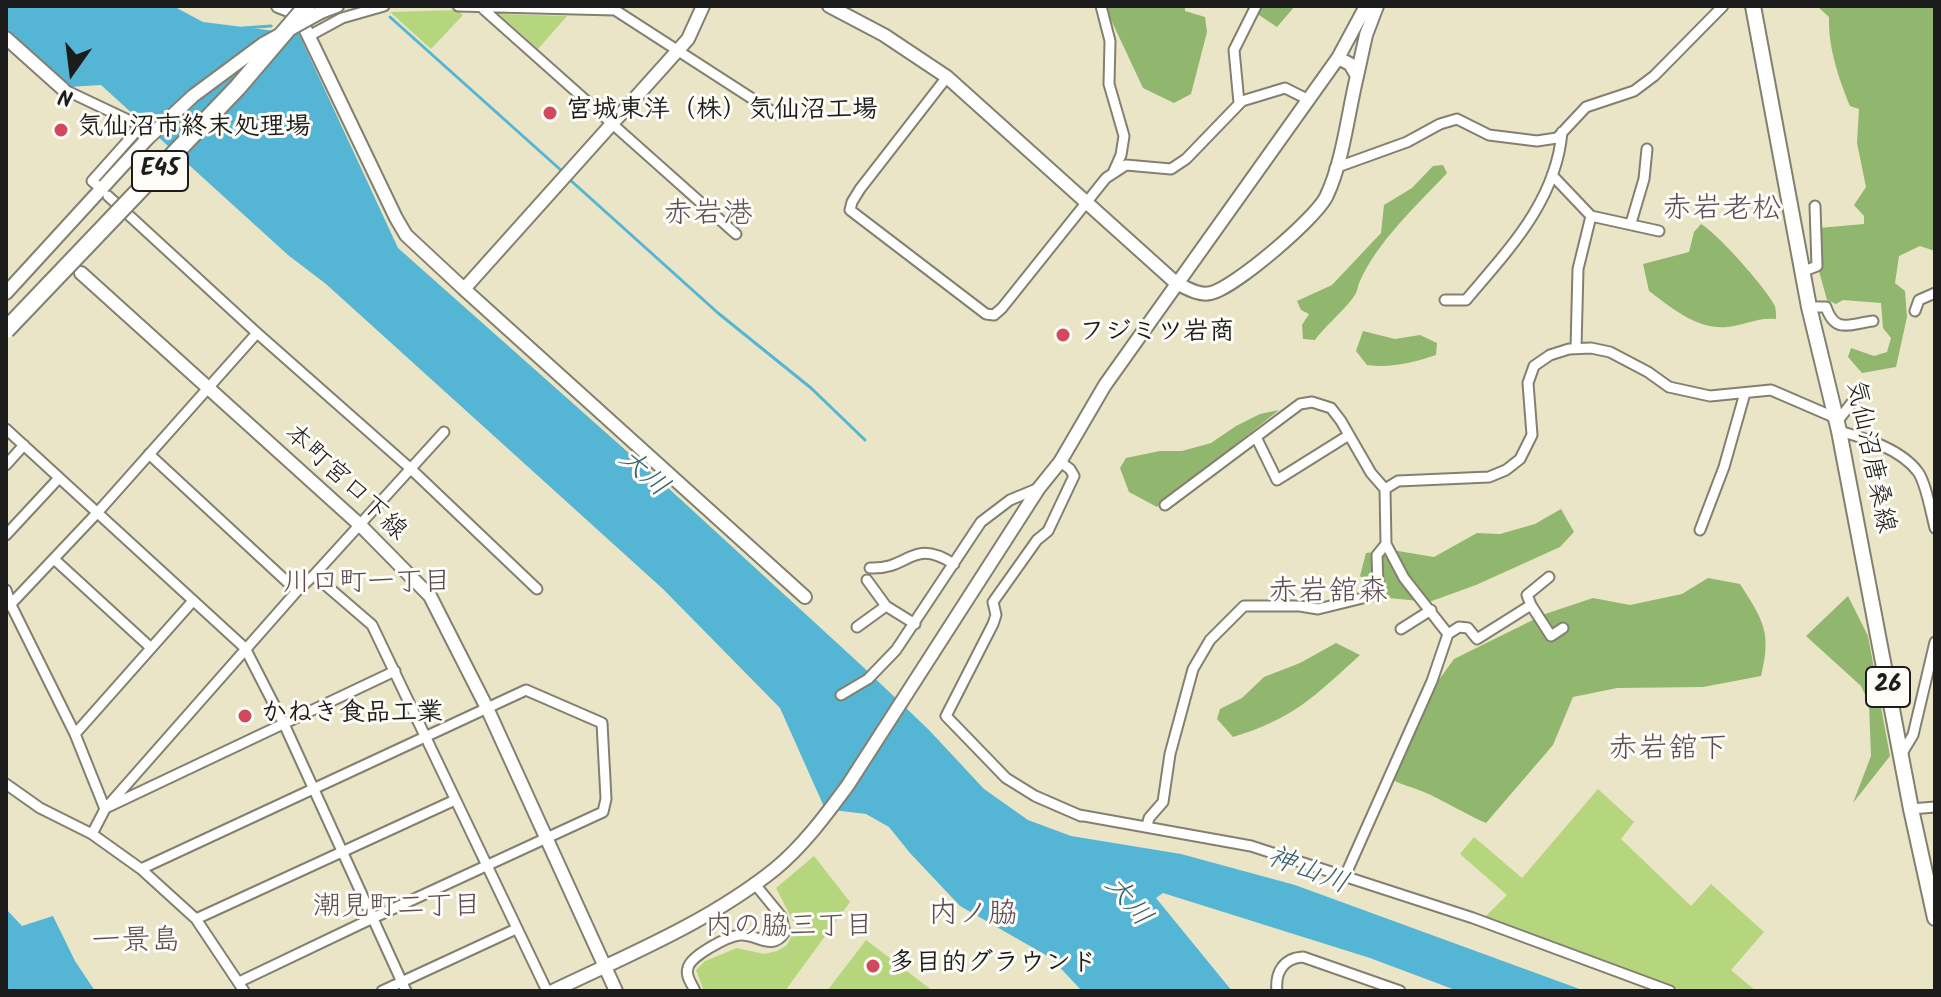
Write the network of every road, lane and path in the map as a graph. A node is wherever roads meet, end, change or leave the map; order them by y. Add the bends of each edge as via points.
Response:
1 (278, 6) edge
2 (296, 6) edge
3 (337, 6) edge
4 (384, 6) edge
5 (458, 6) edge
6 (703, 6) edge
7 (829, 6) edge
8 (1101, 6) edge
9 (1256, 6) edge
10 (1366, 6) edge
11 (1377, 6) edge
12 (1723, 6) edge
13 (1753, 6) edge
14 (481, 7) edge
15 (314, 9) edge
16 (309, 36) junction
17 (6, 38) edge
18 (678, 50) junction
19 (1338, 58) junction
20 (1357, 76) junction
21 (947, 77) junction
22 (63, 89) joint
23 (1309, 100) junction
24 (1239, 103) junction
25 (776, 114) dead end
26 (612, 124) junction
27 (1562, 132) junction
28 (1647, 149) dead end
29 (1335, 168) junction
30 (1113, 174) junction
31 (1552, 175) junction
32 (98, 186) dead end
33 (108, 196) dead end
34 (1086, 200) junction
35 (1815, 206) dead end
36 (1591, 216) junction
37 (1631, 223) junction
38 (1659, 231) dead end
39 (736, 234) dead end
40 (1804, 271) junction
41 (81, 273) dead end
42 (1176, 283) junction
43 (464, 289) junction
44 (6, 293) edge
45 (1935, 293) edge
46 (1445, 300) dead end
47 (1809, 307) junction
48 (1915, 311) dead end
49 (6, 317) edge
50 (1873, 321) dead end
51 (6, 330) edge
52 (257, 333) junction
53 (1576, 348) junction
54 (208, 389) junction
55 (1860, 392) dead end
56 (1745, 393) junction
57 (1837, 424) junction
58 (6, 429) edge
59 (444, 432) dead end
60 (1349, 435) junction
61 (1256, 437) junction
62 (24, 445) junction
63 (149, 454) junction
64 (1060, 462) junction
65 (6, 465) edge
66 (411, 469) junction
67 (59, 478) junction
68 (1039, 488) junction
69 (1385, 489) junction
70 (1165, 505) dead end
71 (97, 513) junction
72 (360, 525) junction
73 (1935, 528) edge
74 (1700, 530) dead end
75 (6, 535) edge
76 (1386, 544) junction
77 (54, 559) junction
78 (954, 564) junction
79 (870, 568) dead end
80 (314, 575) junction
81 (1549, 577) dead end
82 (867, 580) dead end
83 (537, 589) dead end
84 (6, 590) edge
85 (297, 591) junction
86 (805, 597) dead end
87 (192, 602) junction
88 (1531, 605) junction
89 (886, 606) junction
90 (8, 607) edge
91 (1431, 610) junction
92 (915, 624) junction
93 (857, 627) dead end
94 (1563, 628) dead end
95 (1401, 629) dead end
96 (1448, 634) junction
97 (1935, 642) edge
98 (150, 647) junction
99 (245, 648) junction
100 (395, 671) junction
101 (841, 695) dead end
102 (487, 708) junction
103 (284, 724) junction
104 (75, 734) junction
105 (426, 736) junction
106 (1901, 755) junction
107 (6, 784) edge
108 (313, 789) junction
109 (455, 800) junction
110 (1935, 807) edge
111 (105, 809) junction
112 (1911, 809) junction
113 (1147, 826) junction
114 (92, 834) junction
115 (545, 839) junction
116 (341, 851) junction
117 (486, 866) junction
118 (141, 869) junction
119 (1345, 876) junction
120 (754, 883) junction
121 (1934, 910) edge
122 (373, 918) junction
123 (196, 919) junction
124 (516, 929) junction
125 (605, 966) junction
126 (404, 986) edge
127 (242, 987) edge
128 (382, 991) edge
129 (550, 991) edge
130 (616, 991) edge
131 (695, 991) edge
132 (1277, 991) edge
133 (1400, 991) edge
134 (1670, 991) edge

1 - 16 street via 295,14
2 - 49 highway, E45, bridge via 211,104
3 - 15 street
4 - 16 street via 342,18
5 - 14 street
6 - 18 street
7 - 21 street
8 - 30 street via 1110,41 1109,84 1124,136
9 - 24 street via 1234,50
10 - 19 street
11 - 20 street
12 - 27 street via 1654,76 1634,91 1586,107
13 - 40 main road, 気仙沼唐桑線 / 26
14 - 18 street via 615,10
14 - 26 street
15 - 44 street, bridge via 193,96
15 - 51 highway, E45, bridge
16 - 43 street via 401,227
17 - 22 street
18 - 25 street
18 - 26 street
19 - 20 street
19 - 23 street
20 - 29 street
21 - 34 street
21 - 34 street via 860,189 850,210 855,216 972,306 994,315
22 - 32 street via 141,126 92,181
23 - 24 street via 1285,88
23 - 42 street
24 - 30 street via 1171,169 1126,165
26 - 39 street
26 - 43 street
27 - 29 street via 1537,141 1508,139 1457,119
27 - 31 street
28 - 37 street
29 - 42 street via 1327,197 1314,215 1247,272 1209,294
30 - 34 street
31 - 36 street
31 - 46 street via 1530,223 1466,300
33 - 52 street
34 - 42 street
35 - 40 street via 1817,266
36 - 37 street
36 - 53 street via 1578,269
37 - 38 street
40 - 47 main road, 気仙沼唐桑線 / 26
41 - 54 street, 本町宮口下線
42 - 64 street via 1105,385
43 - 86 street
45 - 48 street via 1919,300
47 - 50 street via 1826,307 1837,325
47 - 57 main road, 気仙沼唐桑線 / 26
52 - 54 street
52 - 66 street
53 - 56 street via 1610,352 1669,387 1710,396
53 - 69 street via 1534,366 1528,383 1532,435 1520,459 1506,470 1489,477 1398,481
54 - 63 street
54 - 72 street, 本町宮口下線
55 - 57 street
56 - 57 street via 1771,390
56 - 74 street
57 - 73 street via 1898,455 1919,473
57 - 106 main road, 気仙沼唐桑線 / 26
58 - 62 street
59 - 66 street
60 - 61 street via 1331,408 1312,402 1300,404
60 - 61 street via 1277,480
60 - 69 street
61 - 70 street
62 - 65 street
62 - 67 street
63 - 71 street
63 - 85 street
64 - 68 street
64 - 113 street via 1074,476 1061,507 993,602 993,624 946,716 1006,778 1035,796 1094,820
66 - 72 street
66 - 83 street
67 - 71 street
67 - 75 street
68 - 78 street via 1010,500 981,522
68 - 120 street via 848,785 819,824
69 - 76 street
71 - 77 street
71 - 87 street
72 - 80 street
72 - 102 street, 本町宮口下線 via 430,596
76 - 91 street via 1404,578
76 - 113 street via 1377,555 1378,585 1371,596 1318,609 1244,606 1210,640 1185,695 1163,802
77 - 90 street
77 - 98 street
78 - 79 street via 930,552
78 - 92 street
80 - 85 street
80 - 100 street via 372,625
81 - 88 street via 1527,595
82 - 89 street
84 - 90 street
85 - 99 street
87 - 98 street
87 - 99 street
88 - 94 street via 1551,636
88 - 96 street via 1477,639 1468,628
89 - 92 street
89 - 93 street
90 - 104 street
91 - 95 street
91 - 96 street
92 - 101 street via 868,679
96 - 119 street
97 - 106 street via 1913,735
98 - 104 street
99 - 103 street
99 - 111 street
100 - 103 street
100 - 105 street
102 - 105 street
102 - 115 street, 本町宮口下線
102 - 115 street via 526,690 602,723 603,812
103 - 108 street
103 - 111 street
104 - 111 street
105 - 108 street
105 - 109 street
106 - 112 main road, 気仙沼唐桑線 / 26
107 - 114 street
108 - 116 street
108 - 118 street
109 - 116 street
109 - 117 street
110 - 112 street
111 - 114 street
112 - 121 main road, 気仙沼唐桑線 / 26
113 - 119 street via 1251,846
114 - 118 street
115 - 117 street
115 - 125 street, 本町宮口下線
116 - 122 street
116 - 123 street
117 - 122 street
117 - 124 street
118 - 123 street
119 - 134 street
120 - 125 street via 718,908
120 - 131 street via 781,916 785,932 772,943 739,935 697,955 687,973
122 - 126 street
122 - 127 street
123 - 127 street
124 - 126 street
124 - 129 street
125 - 129 street
125 - 130 street, 本町宮口下線
126 - 128 street
132 - 133 street via 1280,970 1303,957

